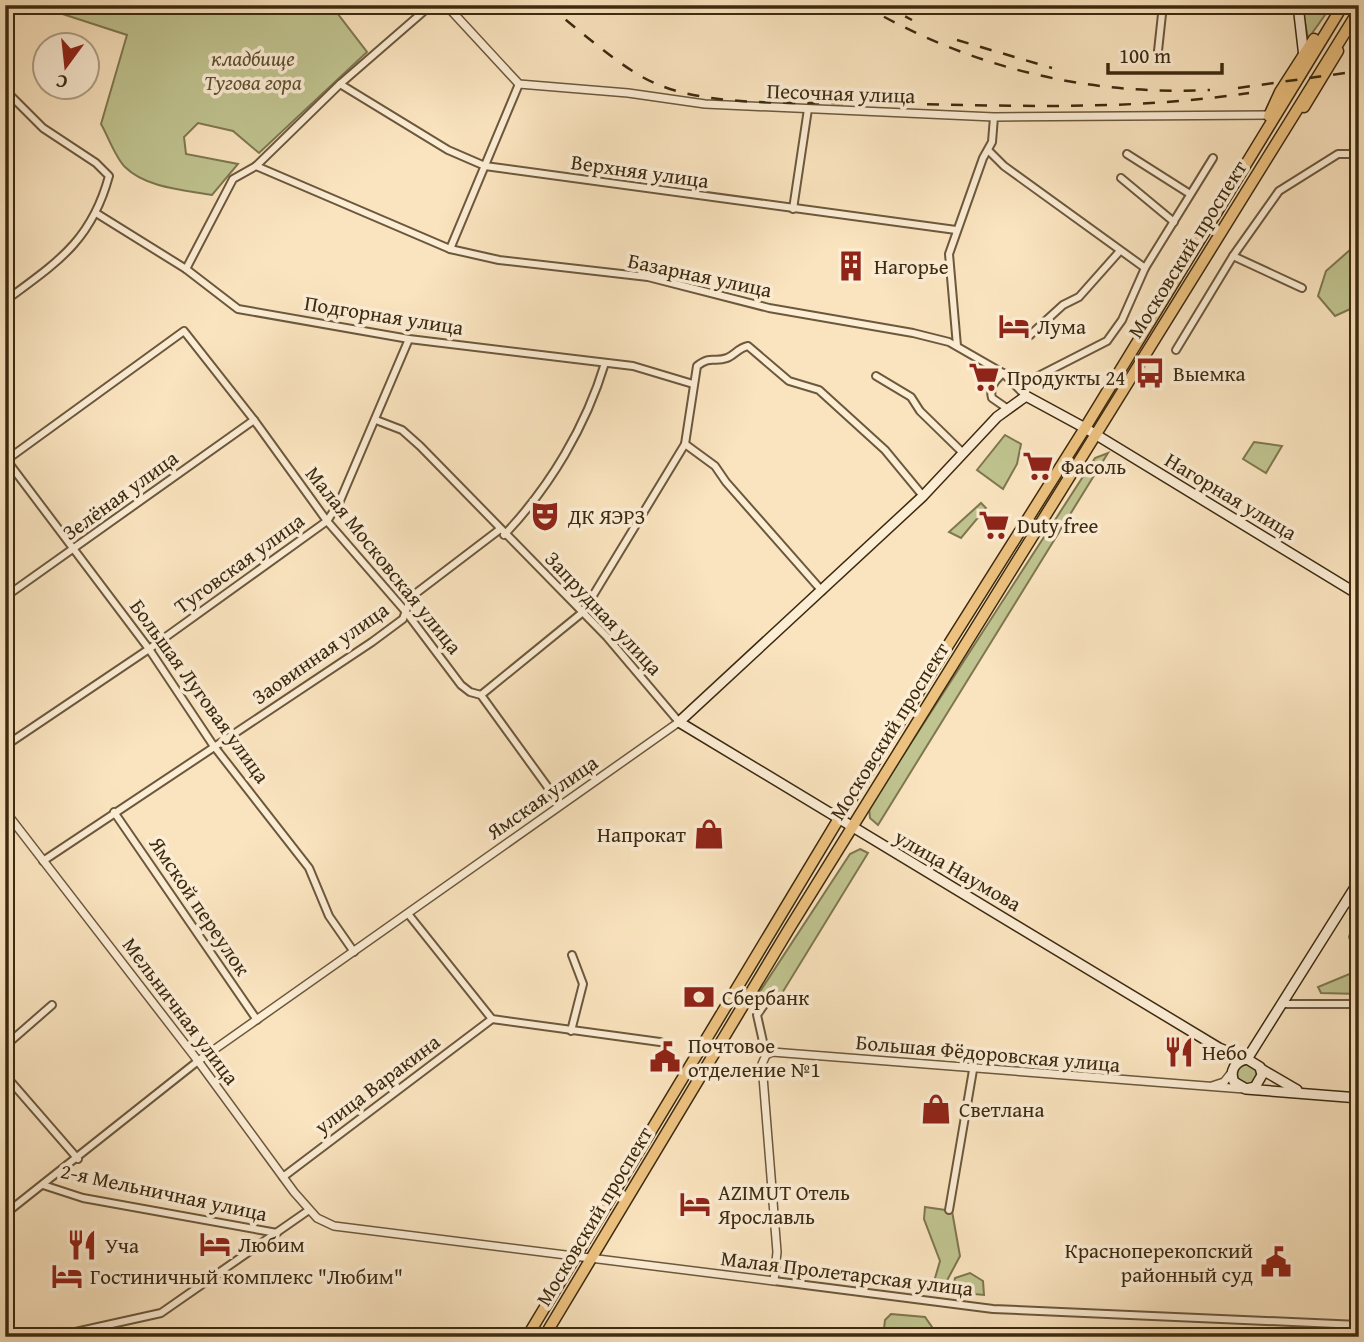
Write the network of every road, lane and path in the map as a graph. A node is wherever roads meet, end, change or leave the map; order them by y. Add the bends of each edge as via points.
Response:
1 (431, 5) edge
2 (446, 5) edge
3 (1163, 5) edge
4 (1298, 5) edge
5 (1342, 5) edge
6 (1359, 10) edge
7 (1158, 51) dead end
8 (1304, 55) junction
9 (1305, 66) junction
10 (340, 83) junction
11 (519, 84) junction
12 (5, 90) edge
13 (808, 109) junction
14 (1269, 115) junction
15 (994, 117) junction
16 (989, 151) junction
17 (1252, 153) junction
18 (1127, 154) dead end
19 (1359, 154) edge
20 (1213, 158) dead end
21 (256, 166) junction
22 (485, 166) junction
23 (1121, 178) dead end
24 (1190, 194) junction
25 (793, 209) junction
26 (96, 213) junction
27 (1174, 222) junction
28 (956, 230) junction
29 (450, 249) junction
30 (1119, 252) junction
31 (1233, 256) junction
32 (1145, 268) junction
33 (187, 269) junction
34 (1301, 288) dead end
35 (5, 301) edge
36 (1029, 335) dead end
37 (409, 339) junction
38 (957, 346) junction
39 (1176, 349) dead end
40 (605, 363) junction
41 (1003, 373) junction
42 (876, 376) dead end
43 (693, 384) junction
44 (1026, 396) junction
45 (1008, 409) junction
46 (254, 420) junction
47 (376, 420) junction
48 (1085, 428) junction
49 (1096, 435) junction
50 (685, 444) junction
51 (962, 452) junction
52 (6, 459) edge
53 (923, 496) junction
54 (327, 521) junction
55 (502, 533) junction
56 (74, 550) junction
57 (822, 591) junction
58 (1359, 595) edge
59 (5, 597) edge
60 (407, 612) junction
61 (583, 612) junction
62 (149, 649) junction
63 (481, 695) junction
64 (679, 722) junction
65 (213, 745) junction
66 (5, 746) edge
67 (560, 804) junction
68 (5, 811) edge
69 (114, 812) junction
70 (838, 820) junction
71 (852, 828) junction
72 (43, 861) junction
73 (1359, 881) edge
74 (1345, 903) junction
75 (1359, 904) edge
76 (409, 915) junction
77 (354, 952) junction
78 (572, 955) dead end
79 (1283, 1004) junction
80 (1359, 1004) edge
81 (52, 1005) dead end
82 (764, 1005) dead end
83 (492, 1019) junction
84 (257, 1020) junction
85 (571, 1031) junction
86 (1265, 1033) junction
87 (660, 1042) dead end
88 (5, 1046) edge
89 (1219, 1048) junction
90 (766, 1055) junction
91 (1246, 1059) junction
92 (198, 1061) junction
93 (1260, 1067) junction
94 (972, 1070) junction
95 (1232, 1071) junction
96 (5, 1075) edge
97 (1208, 1087) junction
98 (1246, 1090) junction
99 (1308, 1094) junction
100 (1359, 1098) edge
101 (78, 1159) junction
102 (283, 1177) junction
103 (43, 1185) junction
104 (309, 1210) junction
105 (949, 1210) dead end
106 (5, 1214) edge
107 (334, 1226) joint
108 (278, 1234) junction
109 (574, 1258) junction
110 (590, 1260) junction
111 (774, 1281) junction
112 (1359, 1325) edge
113 (53, 1337) edge
114 (527, 1337) edge
115 (544, 1337) edge

1 - 10 street
2 - 11 street
3 - 7 street
4 - 8 main road
5 - 8 main road, Московский проспект
5 - 9 main road, Московский проспект
6 - 49 main road, Московский проспект via 1319,86 1272,149
8 - 9 main road
8 - 14 main road, Московский проспект
9 - 17 main road, Московский проспект
10 - 21 street
10 - 22 street, Верхняя улица via 448,150
11 - 13 street, Песочная улица via 705,104
11 - 22 street
12 - 26 street via 43,128 109,176
13 - 15 street, Песочная улица
13 - 25 street
14 - 15 street, Песочная улица
14 - 17 main road, Московский проспект
15 - 16 street
16 - 28 street
16 - 30 street
17 - 48 main road, Московский проспект
18 - 24 street
19 - 31 street via 1338,154 1279,191
20 - 24 street
21 - 29 street, Базарная улица
21 - 33 street via 233,179
22 - 25 street, Верхняя улица
22 - 29 street
23 - 27 street
24 - 27 street
25 - 28 street, Верхняя улица
26 - 33 street, Подгорная улица
26 - 35 street via 68,254
27 - 32 street
28 - 38 street via 949,254
29 - 38 street, Базарная улица via 499,260 648,278
30 - 32 street
30 - 36 street via 1079,297
31 - 34 street
31 - 39 street
32 - 44 street via 1122,320 1107,341 1019,386
33 - 37 street, Подгорная улица via 238,309
37 - 40 street, Подгорная улица
37 - 47 street, Туговская улица
38 - 41 street, Базарная улица
40 - 43 street, Подгорная улица via 633,366
40 - 55 street, Заовинная улица via 593,402 535,503
41 - 44 street, Базарная улица
41 - 45 street via 990,393
42 - 51 street via 911,397
43 - 50 street
43 - 53 street via 698,366 707,359 726,359 748,346 789,381 818,390 885,450
44 - 45 main road, Ямская улица
44 - 48 main road, Базарная улица
45 - 51 main road, Ямская улица
46 - 52 street, Малая Московская улица via 184,331
46 - 54 street, Малая Московская улица
46 - 56 street, Зелёная улица
47 - 54 street, Туговская улица
47 - 55 street, Запрудная улица via 402,430
48 - 49 main road, Нагорная улица
48 - 70 main road, Московский проспект
49 - 58 main road, Нагорная улица
49 - 71 main road, Московский проспект
50 - 57 street via 715,466
50 - 61 street
51 - 53 main road, Ямская улица
52 - 56 street, Большая Луговая улица
53 - 57 main road, Ямская улица
54 - 60 street, Малая Московская улица
54 - 62 street, Туговская улица
55 - 60 street, Заовинная улица via 411,597
55 - 61 street, Запрудная улица
56 - 59 street, Зелёная улица
56 - 62 street, Большая Луговая улица
57 - 64 main road, Ямская улица
60 - 63 street, Малая Московская улица via 461,685
60 - 65 street, Заовинная улица via 321,678
61 - 63 street
61 - 64 street, Запрудная улица
62 - 65 street, Большая Луговая улица
62 - 66 street, Туговская улица
63 - 67 street, Малая Московская улица
64 - 67 street, Ямская улица
64 - 70 main road, улица Наумова
65 - 69 street, Заовинная улица
65 - 77 street, Большая Луговая улица via 309,868 330,916
67 - 76 street, Ямская улица
68 - 72 street, Мельничная улица
69 - 72 street, Заовинная улица
69 - 84 street, Ямской переулок
70 - 71 main road, улица Наумова
70 - 109 main road, Московский проспект
71 - 89 main road, улица Наумова
71 - 110 main road, Московский проспект
72 - 92 street, Мельничная улица
73 - 74 main road
74 - 75 street
74 - 79 main road
76 - 77 street, Ямская улица
76 - 83 street
77 - 84 street, Ямская улица
78 - 85 street via 583,984
79 - 80 street
79 - 86 main road
81 - 88 street
82 - 90 street via 757,1015
83 - 85 street
83 - 102 street, улица Варакина
84 - 92 street, Ямская улица
85 - 87 street
86 - 91 main road
86 - 93 main road
89 - 91 main road, улица Наумова
89 - 95 main road, улица Наумова via 1228,1056
90 - 94 street, Большая Фёдоровская улица
90 - 111 street via 762,1064 777,1252
91 - 93 main road
91 - 95 main road
92 - 101 street, Ямская улица
92 - 102 street, Мельничная улица
93 - 98 main road via 1258,1084
93 - 99 main road, Большая Фёдоровская улица via 1282,1084
94 - 97 street, Большая Фёдоровская улица
94 - 105 street
95 - 97 street via 1222,1083
95 - 98 main road via 1236,1085
96 - 101 street
97 - 98 street, Большая Фёдоровская улица
98 - 99 main road, Большая Фёдоровская улица
99 - 100 main road, Большая Фёдоровская улица
101 - 103 street, Ямская улица
102 - 104 street, Мельничная улица
103 - 106 street, Ямская улица
103 - 108 street, 2-я Мельничная улица via 83,1198
104 - 107 street, Мельничная улица
104 - 108 street
107 - 109 street, Малая Пролетарская улица
108 - 113 street via 161,1313
109 - 110 street, Малая Пролетарская улица
109 - 114 main road, Московский проспект
110 - 111 street, Малая Пролетарская улица
110 - 115 main road, Московский проспект
111 - 112 street, Малая Пролетарская улица via 993,1309

